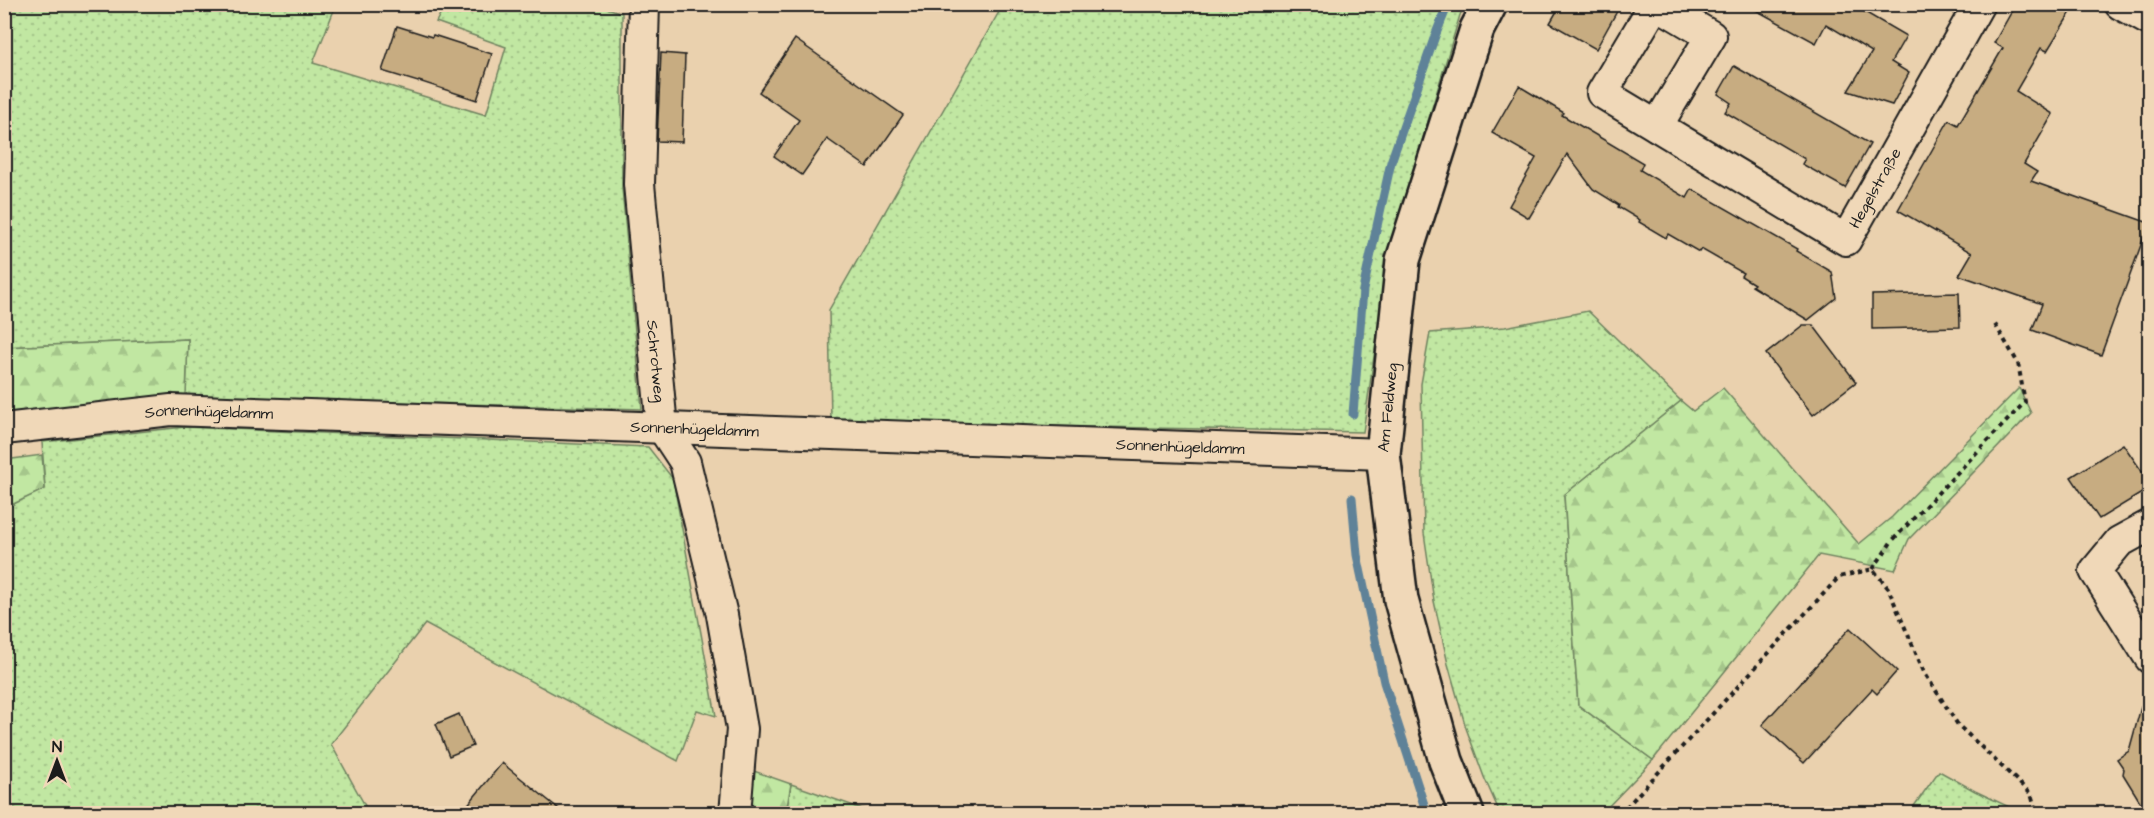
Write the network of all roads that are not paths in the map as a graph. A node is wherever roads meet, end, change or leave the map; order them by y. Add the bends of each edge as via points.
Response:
1 (644, 4) edge
2 (1490, 4) edge
3 (1656, 4) edge
4 (1979, 4) edge
5 (2120, 4) edge
6 (2147, 19) dead end
7 (1657, 126) junction
8 (662, 427) junction
9 (4, 429) edge
10 (1383, 454) junction
11 (2150, 525) edge
12 (2150, 658) edge
13 (735, 813) edge
14 (1467, 813) edge

1 - 8 street, Schrotweg via 639,184
2 - 10 street, Am Feldweg via 1477,29 1403,260
3 - 7 street, Hegelstraße via 1602,93
3 - 7 street, Hegelstraße via 1711,36
4 - 7 street, Hegelstraße via 1845,240
5 - 6 street
8 - 9 street, Sonnenhügeldamm via 171,410
8 - 10 street, Sonnenhügeldamm
8 - 13 street, Schrotweg via 685,462 722,615 742,729
10 - 14 street, Am Feldweg via 1401,600 1446,761
11 - 12 street via 2120,542 2096,572

